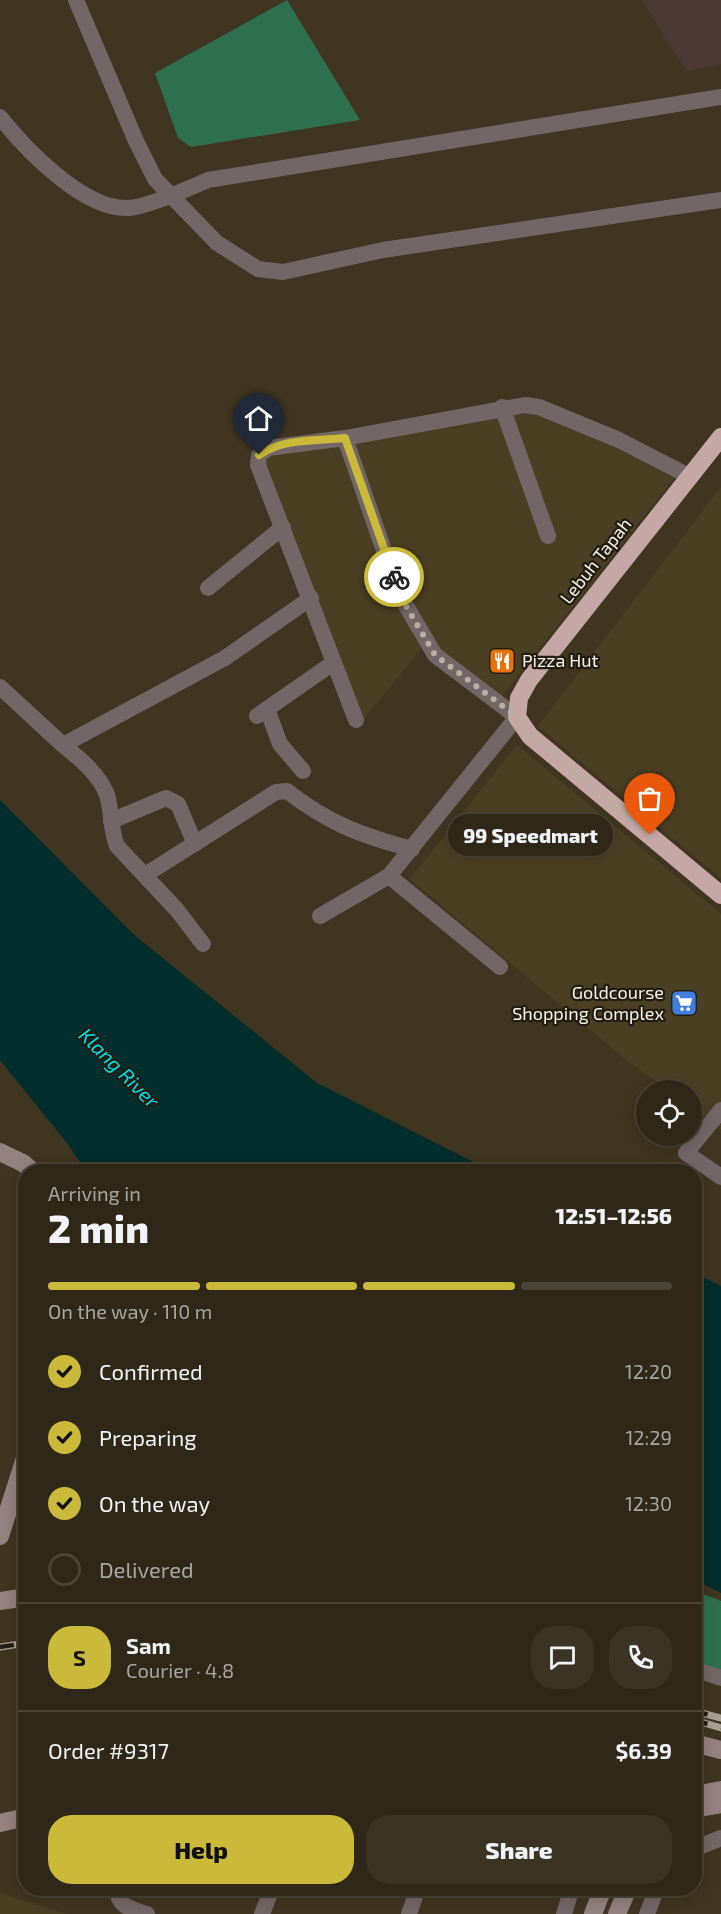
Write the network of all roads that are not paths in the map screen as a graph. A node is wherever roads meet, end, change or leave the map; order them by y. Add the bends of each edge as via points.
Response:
1 (76, 0) edge
2 (721, 97) edge
3 (0, 117) edge
4 (172, 195) junction
5 (721, 200) edge
6 (502, 407) junction
7 (719, 437) edge
8 (345, 438) junction
9 (689, 476) junction
10 (283, 527) junction
11 (548, 536) dead end
12 (208, 588) dead end
13 (311, 598) junction
14 (333, 663) junction
15 (0, 687) edge
16 (517, 717) junction
17 (356, 720) dead end
18 (63, 745) junction
19 (303, 771) dead end
20 (111, 821) junction
21 (195, 844) junction
22 (412, 849) junction
23 (145, 875) junction
24 (389, 876) junction
25 (721, 895) edge
26 (320, 916) dead end
27 (203, 944) dead end
28 (500, 967) dead end
29 (721, 1110) edge
30 (0, 1152) edge
31 (24, 1164) edge
32 (721, 1177) edge
33 (18, 1480) edge
34 (0, 1536) edge
35 (18, 1598) edge
36 (2, 1600) edge
37 (702, 1672) edge
38 (721, 1678) edge
39 (702, 1745) edge
40 (721, 1750) edge
41 (721, 1790) edge
42 (702, 1794) edge
43 (721, 1804) edge
44 (702, 1808) edge
45 (18, 1819) edge
46 (0, 1823) edge
47 (721, 1838) edge
48 (702, 1846) edge
49 (117, 1896) edge
50 (269, 1896) edge
51 (415, 1896) edge
52 (570, 1896) edge
53 (593, 1896) edge
54 (600, 1896) edge
55 (654, 1896) edge
56 (147, 1914) edge
57 (262, 1914) edge
58 (409, 1914) edge
59 (564, 1914) edge
60 (587, 1914) edge
61 (593, 1914) edge
62 (647, 1914) edge

1 - 4 street via 136,141 155,179
2 - 4 street via 208,180
3 - 4 street via 58,176 100,204 132,208
4 - 5 street via 217,243 258,269 270,272 383,250
6 - 8 street
6 - 9 street via 539,407 619,440
6 - 11 street
7 - 9 highway, Lebuh Tapah
8 - 10 street via 282,444 259,455 258,465
8 - 16 street via 399,594 435,655
9 - 16 highway, Lebuh Tapah via 529,680 519,698
10 - 12 street
10 - 13 street
13 - 14 street
13 - 18 street via 225,658
14 - 17 street
14 - 19 street via 262,712 280,744
15 - 18 street
16 - 22 street
16 - 25 highway via 531,736
18 - 20 street via 93,773 106,792
20 - 21 street via 166,798 178,804
20 - 23 street via 117,846
21 - 22 street via 276,792 287,791 327,820 363,836
21 - 23 street
22 - 24 street
23 - 27 street
24 - 26 street
24 - 28 street
29 - 32 street via 686,1153
30 - 31 main road
33 - 34 main road
35 - 36 main road
37 - 38 street
39 - 40 main road
41 - 42 main road
43 - 44 main road
45 - 46 main road
47 - 48 street
49 - 56 street via 123,1906
50 - 57 street
51 - 58 street
52 - 59 street
53 - 60 main road
54 - 61 main road
55 - 62 street

